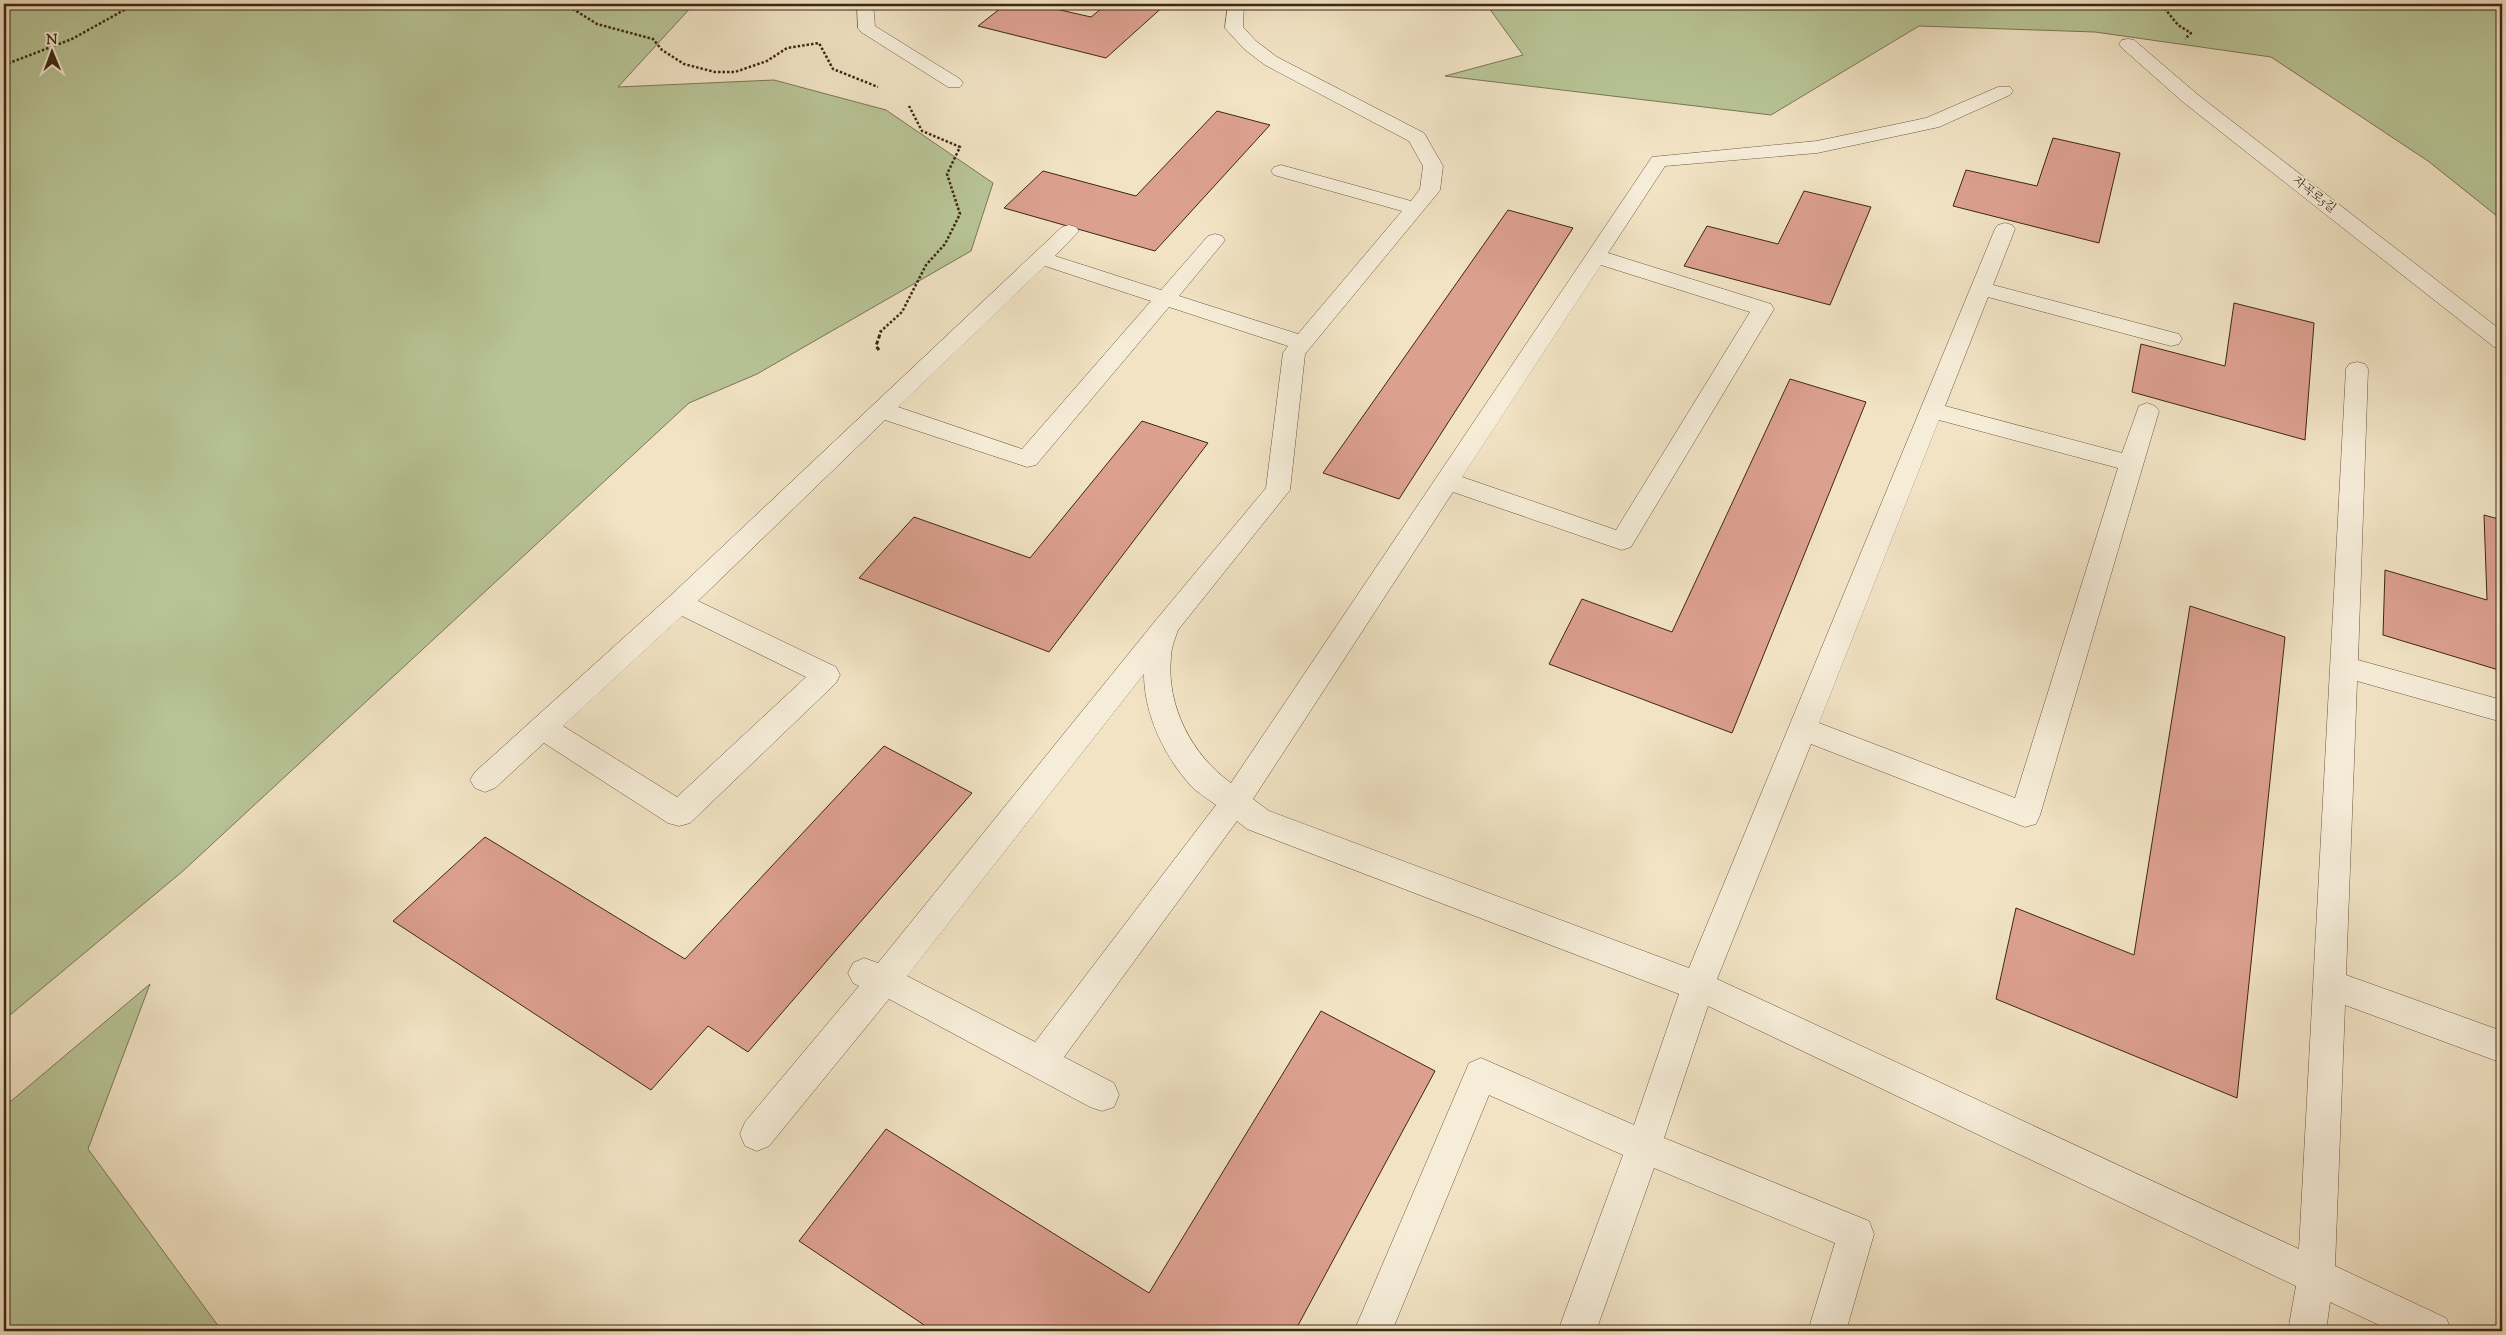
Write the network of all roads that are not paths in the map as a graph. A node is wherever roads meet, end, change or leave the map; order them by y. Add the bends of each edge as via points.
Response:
1 (865, 4) edge
2 (1236, 4) edge
3 (2128, 44) dead end
4 (954, 83) dead end
5 (2004, 91) dead end
6 (1281, 171) dead end
7 (1415, 208) junction
8 (2005, 229) dead end
9 (1069, 231) dead end
10 (1215, 240) dead end
11 (1595, 256) junction
12 (1042, 258) junction
13 (1981, 288) junction
14 (1166, 297) junction
15 (2171, 339) dead end
16 (2502, 342) edge
17 (1302, 343) junction
18 (2357, 369) dead end
19 (881, 410) junction
20 (1932, 410) junction
21 (2148, 411) dead end
22 (2132, 464) junction
23 (1447, 480) junction
24 (679, 603) junction
25 (1165, 628) junction
26 (2344, 667) junction
27 (2502, 711) edge
28 (543, 728) junction
29 (1802, 729) junction
30 (484, 780) dead end
31 (1234, 803) junction
32 (874, 976) junction
33 (2329, 984) junction
34 (1698, 986) junction
35 (2502, 1047) edge
36 (1041, 1061) junction
37 (1102, 1095) dead end
38 (757, 1134) dead end
39 (1644, 1147) junction
40 (2316, 1276) junction
41 (1373, 1331) edge
42 (1577, 1331) edge
43 (1827, 1331) edge
44 (2307, 1331) edge
45 (2434, 1331) edge

1 - 4 street via 867,28
2 - 7 street via 1234,28 1270,61 1417,138 1433,166 1430,190
3 - 16 street, 자곡로5길 via 2190,98
5 - 11 street via 1932,124 1817,147 1659,161
6 - 7 street
7 - 17 street
8 - 13 street
9 - 12 street
10 - 14 street
11 - 23 street
11 - 23 street via 1763,309 1622,540
12 - 14 street
12 - 19 street
13 - 15 street
13 - 20 street
14 - 17 street
14 - 19 street via 1027,459
17 - 25 street via 1294,353 1278,490
18 - 26 street
19 - 24 street
20 - 22 street
20 - 29 street
21 - 22 street
22 - 29 street via 2025,815
23 - 31 street
24 - 28 street
24 - 28 street via 826,675 679,814
25 - 31 street via 1157,656 1158,693 1174,739 1202,778
25 - 32 street
26 - 27 street
26 - 33 street
28 - 30 street
29 - 34 street
31 - 34 street via 1258,820
31 - 36 street
32 - 36 street
32 - 38 street
33 - 35 street
33 - 40 street
34 - 39 street
34 - 40 street
36 - 37 street
39 - 41 street via 1481,1074
39 - 42 street
39 - 43 street via 1856,1234
40 - 44 street
40 - 45 street

